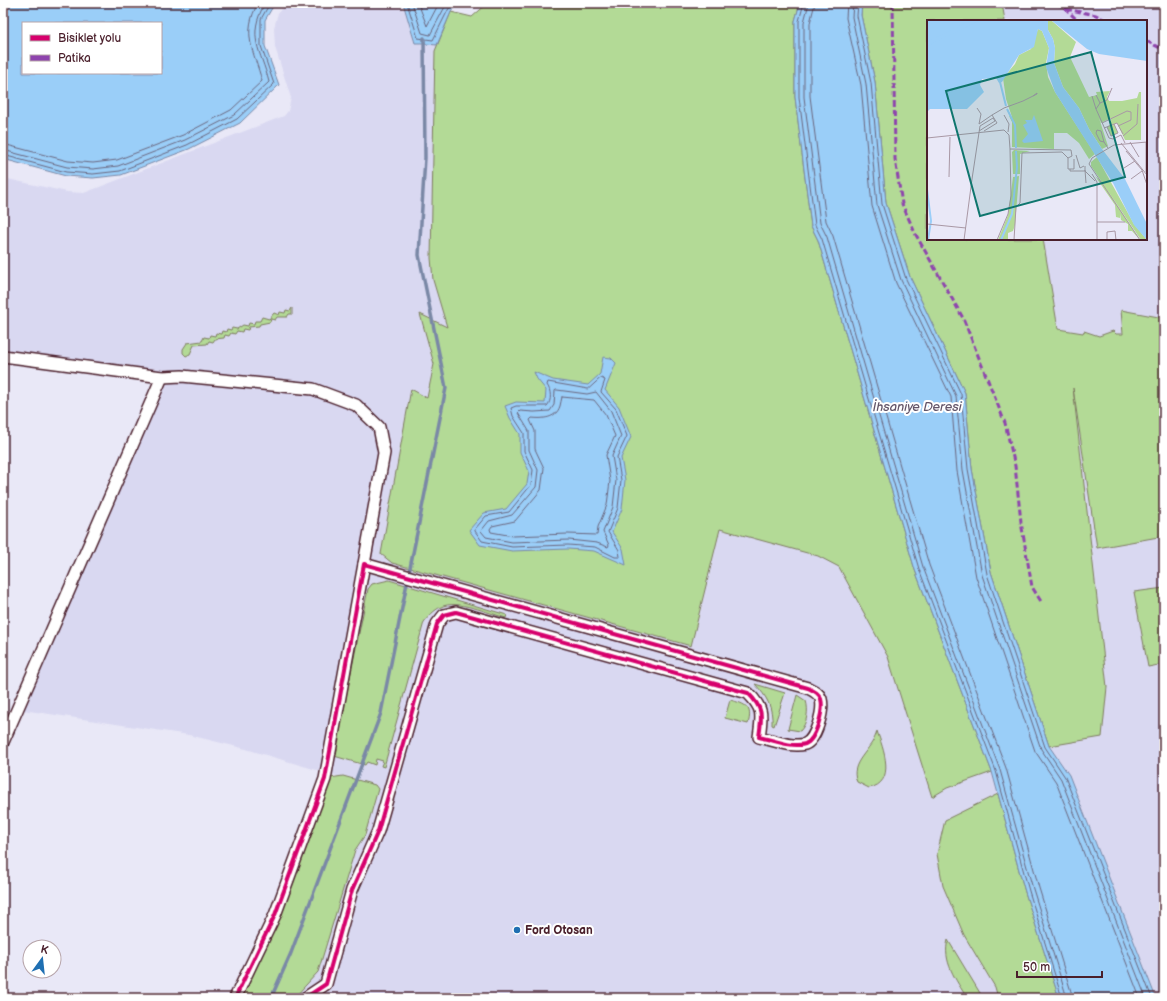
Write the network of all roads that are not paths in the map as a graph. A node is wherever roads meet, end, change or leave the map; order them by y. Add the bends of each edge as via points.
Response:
1 (3, 356) edge
2 (162, 377) junction
3 (364, 564) junction
4 (3, 742) edge
5 (235, 998) edge
6 (305, 998) edge

1 - 2 street
2 - 3 street via 182,376 313,389 356,405 379,427 384,453
2 - 4 street
3 - 5 street via 324,779 275,915
3 - 6 street via 808,688 817,692 822,707 814,737 807,743 799,745 779,742 760,737 762,715 758,703 748,693 456,612 444,615 437,624 378,830 352,890 326,984

